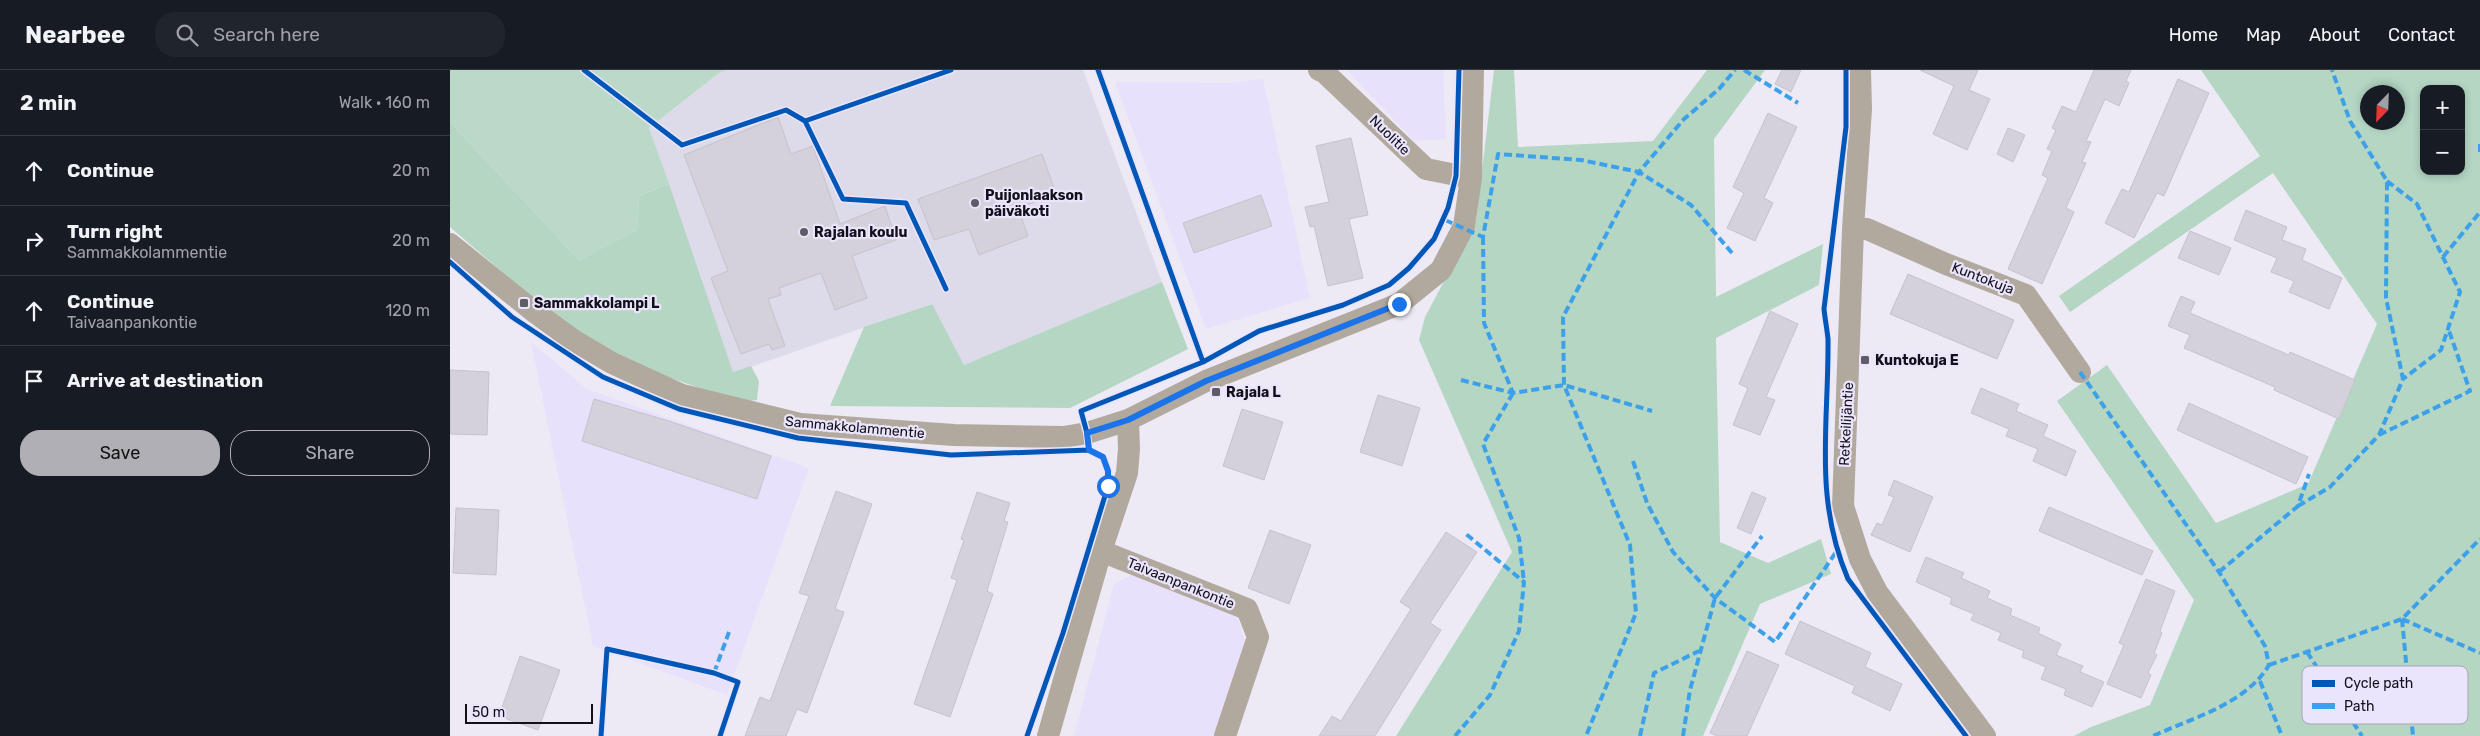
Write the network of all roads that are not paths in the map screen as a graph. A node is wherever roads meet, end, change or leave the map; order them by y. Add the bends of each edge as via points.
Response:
1 (1319, 70) edge
2 (1473, 70) edge
3 (1860, 70) edge
4 (1471, 178) junction
5 (1853, 228) junction
6 (450, 244) edge
7 (2080, 372) dead end
8 (1128, 420) junction
9 (1101, 551) junction
10 (1048, 736) edge
11 (1225, 736) edge
12 (1985, 736) edge

1 - 4 street, Nuolitie via 1426,170
2 - 4 street
3 - 5 street, Retkeilijäntie via 1861,109
4 - 8 street via 1464,226 1441,270 1399,304 1206,381
5 - 7 street, Kuntokuja via 1867,229 2026,295
5 - 12 street, Retkeilijäntie via 1843,506 1850,533 1878,592
6 - 8 street, Sammakkolammentie via 532,310 612,363 682,394 780,420 954,435 1064,437
8 - 9 street via 1127,473
9 - 10 street
9 - 11 street, Taivaanpankontie via 1248,609 1258,637

